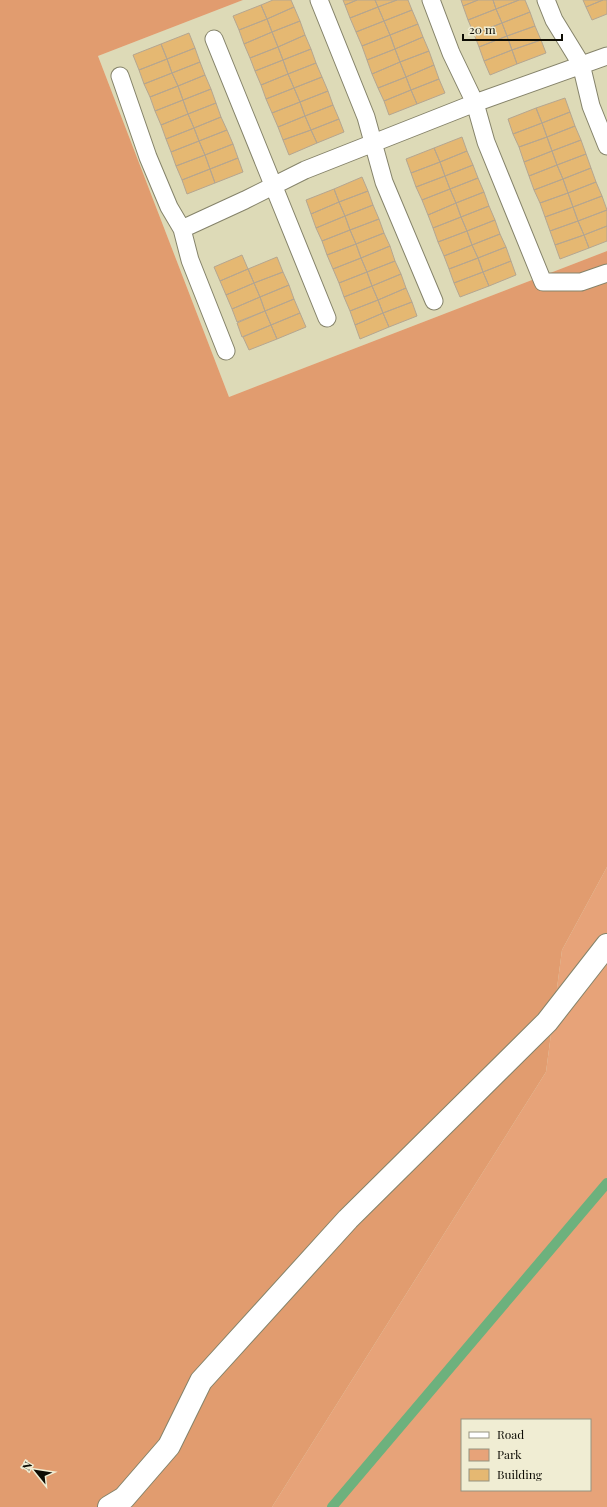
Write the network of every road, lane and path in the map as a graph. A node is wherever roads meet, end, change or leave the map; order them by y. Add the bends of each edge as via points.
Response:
1 (319, 0) edge
2 (431, 0) edge
3 (546, 0) edge
4 (214, 39) dead end
5 (607, 56) edge
6 (581, 64) junction
7 (120, 76) dead end
8 (475, 103) junction
9 (374, 143) junction
10 (607, 146) edge
11 (273, 186) junction
12 (182, 229) junction
13 (607, 273) edge
14 (434, 301) dead end
15 (327, 318) dead end
16 (226, 351) dead end
17 (607, 945) edge
18 (109, 1507) edge

1 - 9 lane
2 - 8 lane via 451,53
3 - 6 lane via 554,20
4 - 11 lane
5 - 6 lane
6 - 8 lane
6 - 10 lane via 591,106
7 - 12 lane via 148,157 169,207
8 - 9 lane
8 - 13 lane via 486,142 543,282 581,282
9 - 11 lane via 305,170
9 - 14 lane via 384,182
11 - 12 lane
11 - 15 lane
12 - 16 lane via 190,260
17 - 18 street via 547,1022 348,1219 201,1381 169,1446 124,1498

